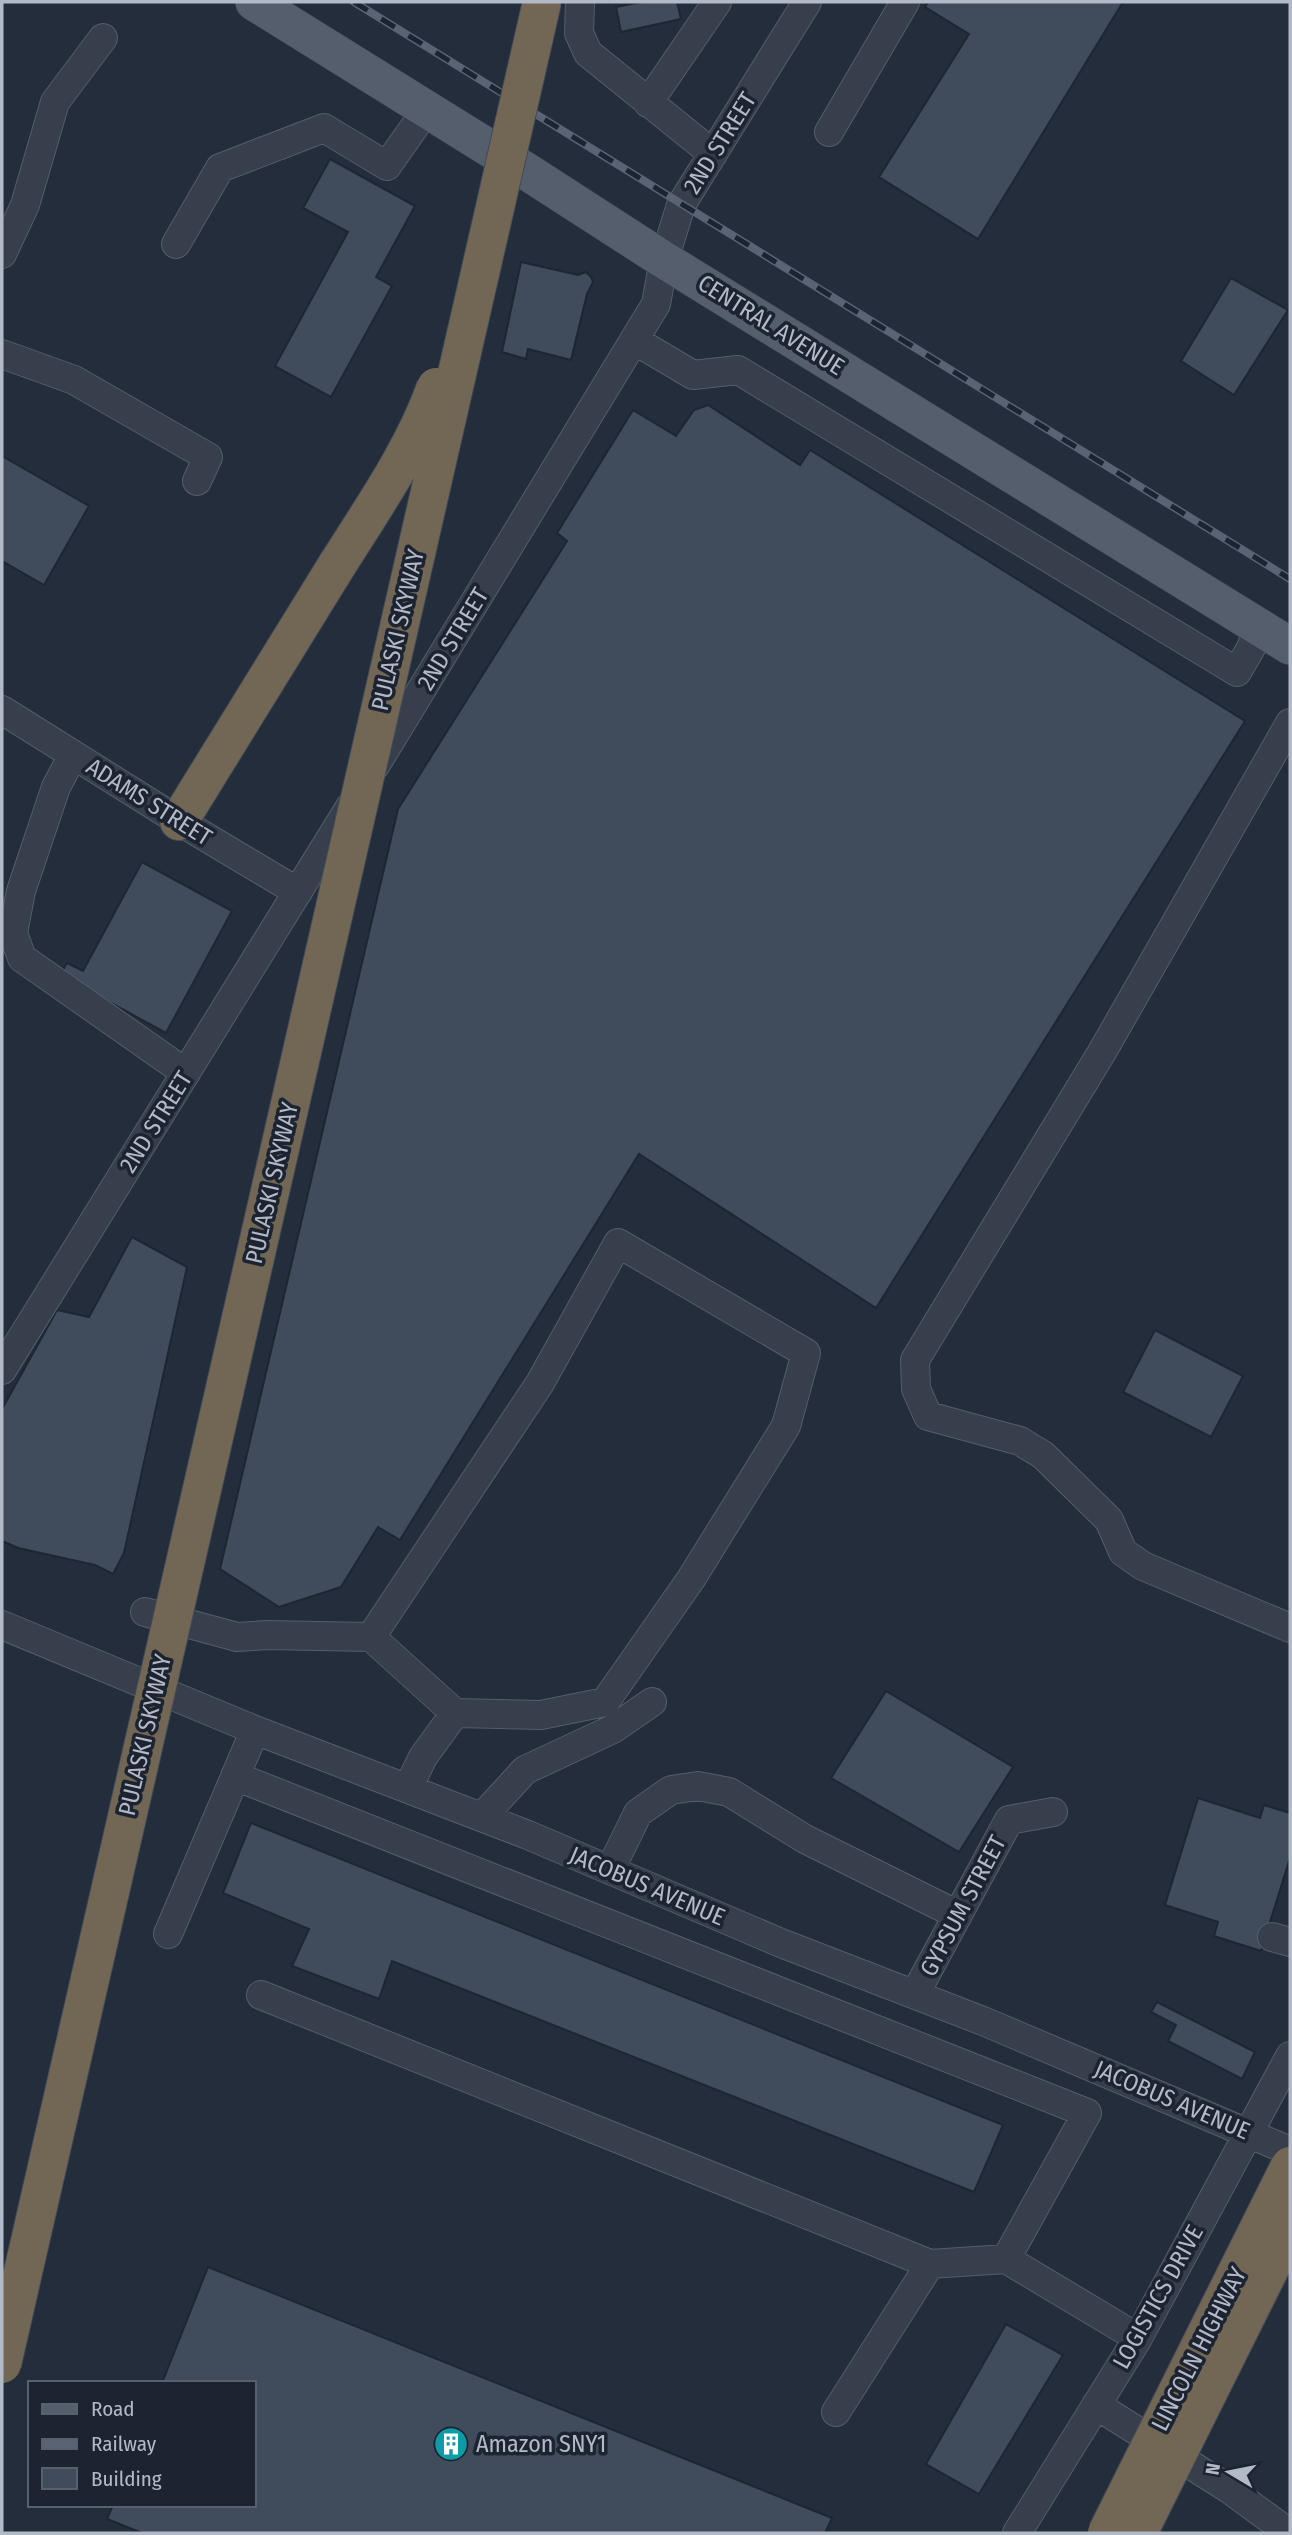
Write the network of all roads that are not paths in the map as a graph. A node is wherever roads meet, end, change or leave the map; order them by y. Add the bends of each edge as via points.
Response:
1 (254, 2) edge
2 (516, 2) edge
3 (530, 2) edge
4 (542, 2) edge
5 (580, 2) edge
6 (717, 2) edge
7 (807, 2) edge
8 (905, 2) edge
9 (103, 38) dead end
10 (648, 103) junction
11 (427, 109) junction
12 (829, 132) dead end
13 (713, 154) junction
14 (176, 244) dead end
15 (2, 254) edge
16 (664, 260) junction
17 (634, 340) junction
18 (2, 354) edge
19 (197, 481) dead end
20 (1259, 625) junction
21 (1290, 646) edge
22 (2, 710) edge
23 (1290, 723) edge
24 (73, 755) junction
25 (179, 821) junction
26 (298, 892) junction
27 (186, 1073) junction
28 (2, 1370) edge
29 (145, 1612) dead end
30 (2, 1625) edge
31 (1290, 1628) edge
32 (371, 1637) junction
33 (652, 1702) dead end
34 (455, 1713) junction
35 (255, 1730) junction
36 (235, 1776) junction
37 (408, 1788) junction
38 (1053, 1812) dead end
39 (481, 1817) junction
40 (610, 1871) junction
41 (958, 1916) junction
42 (168, 1934) dead end
43 (915, 1994) junction
44 (261, 1996) dead end
45 (1290, 2056) edge
46 (1248, 2133) junction
47 (1290, 2151) edge
48 (1290, 2166) edge
49 (1290, 2228) edge
50 (2, 2256) edge
51 (1006, 2259) junction
52 (930, 2264) junction
53 (1138, 2338) junction
54 (2, 2364) edge
55 (1096, 2405) junction
56 (836, 2412) dead end
57 (1017, 2533) edge
58 (1107, 2533) edge
59 (1138, 2533) edge
60 (1289, 2533) edge

1 - 11 main road, CENTRAL AVENUE
2 - 50 highway, PULASKI SKYWAY, bridge
3 - 25 highway, bridge via 455,323 422,422 391,481
4 - 54 highway, PULASKI SKYWAY, bridge
5 - 10 street via 579,33 588,53
6 - 10 street
7 - 13 street, 2ND STREET
8 - 12 street
9 - 15 street via 55,102 25,205
10 - 13 street
11 - 14 street via 387,166 324,128 220,168
11 - 16 main road, CENTRAL AVENUE
13 - 16 street, 2ND STREET via 681,205
16 - 17 street, 2ND STREET via 656,304
16 - 20 main road, CENTRAL AVENUE
17 - 20 street via 693,375 738,370 1237,671
17 - 26 street, 2ND STREET
18 - 19 street via 74,380 208,457
20 - 21 main road, CENTRAL AVENUE
22 - 24 street, ADAMS STREET
23 - 31 street via 1102,1052 915,1360 916,1389 928,1416 1020,1441 1043,1455 1110,1520 1123,1552 1143,1566
24 - 25 street, ADAMS STREET
24 - 27 street via 56,787 21,891 13,933 22,958
25 - 26 street, ADAMS STREET
26 - 27 street, 2ND STREET
27 - 28 street, 2ND STREET
29 - 32 street via 237,1637
30 - 35 street, JACOBUS AVENUE
32 - 34 street
32 - 34 street via 540,1383 618,1243 806,1353 786,1426 691,1579 605,1702 541,1715
33 - 39 street via 613,1730 525,1770
34 - 37 street via 423,1757
35 - 36 street
35 - 37 street, JACOBUS AVENUE
36 - 42 street
36 - 51 street via 1087,2113
37 - 39 street, JACOBUS AVENUE
38 - 41 street, GYPSUM STREET via 1009,1820
39 - 40 street, JACOBUS AVENUE
40 - 41 street via 638,1813 671,1790 698,1786 729,1792 804,1839
40 - 43 street, JACOBUS AVENUE
41 - 43 street, GYPSUM STREET
43 - 46 street, JACOBUS AVENUE
44 - 52 street
45 - 46 street, LOGISTICS DRIVE
46 - 47 street, JACOBUS AVENUE
46 - 53 street, LOGISTICS DRIVE
48 - 58 highway, LINCOLN HIGHWAY, bridge
49 - 59 highway, LINCOLN HIGHWAY, bridge
51 - 52 street
51 - 53 street
52 - 56 street
53 - 55 street, LOGISTICS DRIVE
55 - 57 street, LOGISTICS DRIVE
55 - 60 street

